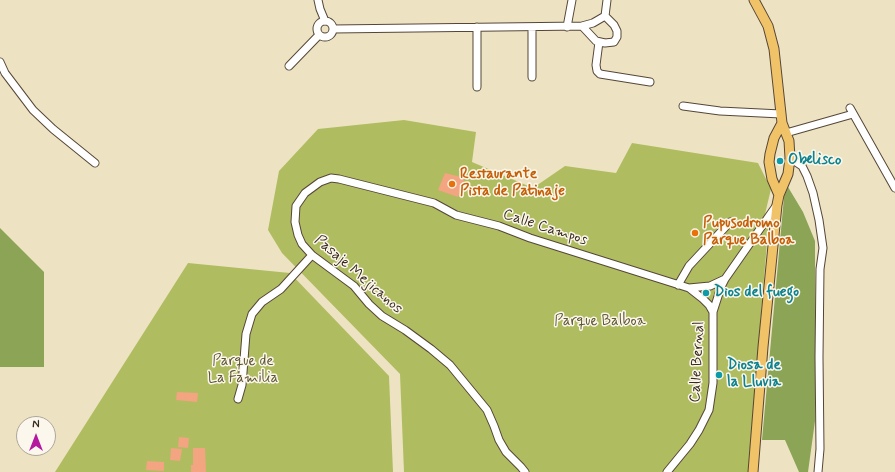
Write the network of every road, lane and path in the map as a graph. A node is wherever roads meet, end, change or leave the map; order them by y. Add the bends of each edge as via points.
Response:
1 (318, 0) edge
2 (572, 0) edge
3 (607, 0) edge
4 (754, 0) edge
5 (605, 16) junction
6 (325, 21) junction
7 (567, 26) junction
8 (582, 26) junction
9 (477, 27) junction
10 (532, 27) junction
11 (333, 29) junction
12 (320, 35) junction
13 (599, 42) junction
14 (0, 62) edge
15 (289, 66) dead end
16 (532, 77) dead end
17 (650, 82) dead end
18 (477, 87) dead end
19 (683, 106) dead end
20 (782, 118) junction
21 (786, 133) junction
22 (790, 158) junction
23 (95, 163) dead end
24 (895, 188) edge
25 (305, 193) joint
26 (779, 195) junction
27 (777, 205) junction
28 (730, 222) dead end
29 (312, 255) junction
30 (725, 278) junction
31 (678, 285) junction
32 (689, 288) junction
33 (714, 312) junction
34 (238, 399) dead end
35 (525, 472) edge
36 (667, 472) edge
37 (753, 472) edge
38 (818, 472) edge

1 - 6 street
2 - 7 street
3 - 5 street
4 - 20 main road via 768,26 774,49
5 - 8 street
5 - 13 street via 614,25 617,37 614,42
6 - 11 street via 331,24
6 - 12 street via 317,28
7 - 8 street
7 - 10 street
8 - 13 street
9 - 10 street
9 - 11 street
9 - 18 street
10 - 16 street
11 - 12 street via 326,37
12 - 15 street
13 - 17 street via 596,71 600,74
14 - 23 street via 5,74 34,110
19 - 20 street
20 - 21 main road
20 - 26 main road via 771,146 769,162 772,179
21 - 22 main road
21 - 24 street via 851,111
22 - 26 main road via 786,181
22 - 38 street via 802,166 807,176 823,248 820,269
25 - 29 street, Pasaje Mejicanos via 296,206 295,222 302,244
25 - 31 street, Calle Campos via 320,182 331,178 339,179 434,203 456,215 499,226
26 - 27 main road
27 - 30 street
27 - 37 main road
28 - 31 street via 689,266
29 - 34 street via 281,289 262,302 252,314 246,334 242,385
29 - 35 street, Pasaje Mejicanos via 354,286 382,316 405,330 450,365 487,410 498,440
30 - 32 street via 710,286
30 - 33 street, Calle Bernal
31 - 32 street, Calle Campos
32 - 33 street
33 - 36 street, Calle Bernal via 713,383 709,410 690,444

